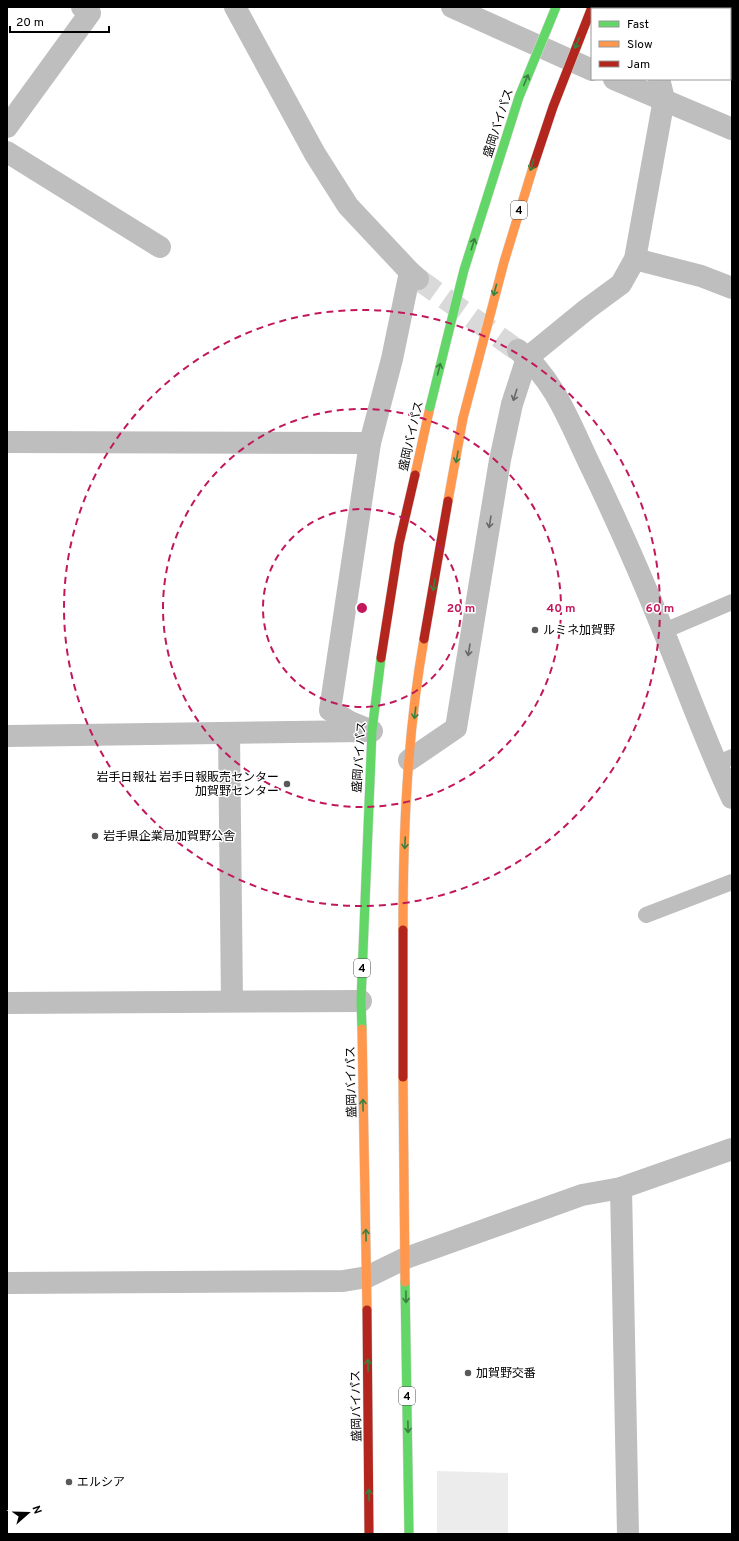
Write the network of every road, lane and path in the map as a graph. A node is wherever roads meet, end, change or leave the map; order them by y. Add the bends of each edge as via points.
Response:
1 (82, 7) edge
2 (235, 7) edge
3 (452, 7) edge
4 (556, 7) edge
5 (591, 9) edge
6 (591, 70) edge
7 (619, 80) edge
8 (662, 89) edge
9 (7, 127) edge
10 (732, 129) edge
11 (7, 152) edge
12 (160, 247) dead end
13 (635, 259) junction
14 (732, 288) edge
15 (522, 354) junction
16 (7, 442) edge
17 (370, 443) junction
18 (732, 602) edge
19 (664, 631) junction
20 (372, 730) junction
21 (229, 733) junction
22 (7, 736) edge
23 (409, 760) junction
24 (724, 761) edge
25 (732, 798) edge
26 (732, 882) edge
27 (646, 915) dead end
28 (232, 1001) junction
29 (361, 1001) junction
30 (7, 1003) edge
31 (732, 1149) edge
32 (621, 1188) junction
33 (406, 1258) junction
34 (367, 1277) junction
35 (7, 1283) edge
36 (369, 1534) edge
37 (409, 1534) edge
38 (628, 1534) edge

1 - 9 street via 90,13
2 - 17 street via 315,154 348,206 414,275
3 - 6 street
20 -> 4 highway, 盛岡バイパス / 4, bridge via 399,544 464,270 516,104
5 -> 23 highway, 4, bridge via 534,158 495,290 463,418 421,657
7 - 8 street
8 - 10 street
8 - 13 street
11 - 12 street
13 - 14 street via 701,276
13 - 15 street via 621,284
15 - 19 street via 563,406 622,532
15 -> 23 street via 500,460 456,728
16 - 17 street
17 - 20 street via 330,710 350,722
18 - 19 lane
19 - 24 street
20 - 21 street
20 - 29 highway, 盛岡バイパス / 4
21 - 22 street
21 - 28 street
23 -> 33 highway, 4 via 403,883
24 - 25 street
26 - 27 lane
28 - 29 street
28 - 30 street
34 -> 29 highway, 盛岡バイパス / 4
31 - 32 street
32 - 33 street via 582,1195
32 - 38 street
33 - 34 street
33 -> 37 highway, 4
34 - 35 street via 343,1281
36 -> 34 highway, 盛岡バイパス / 4

